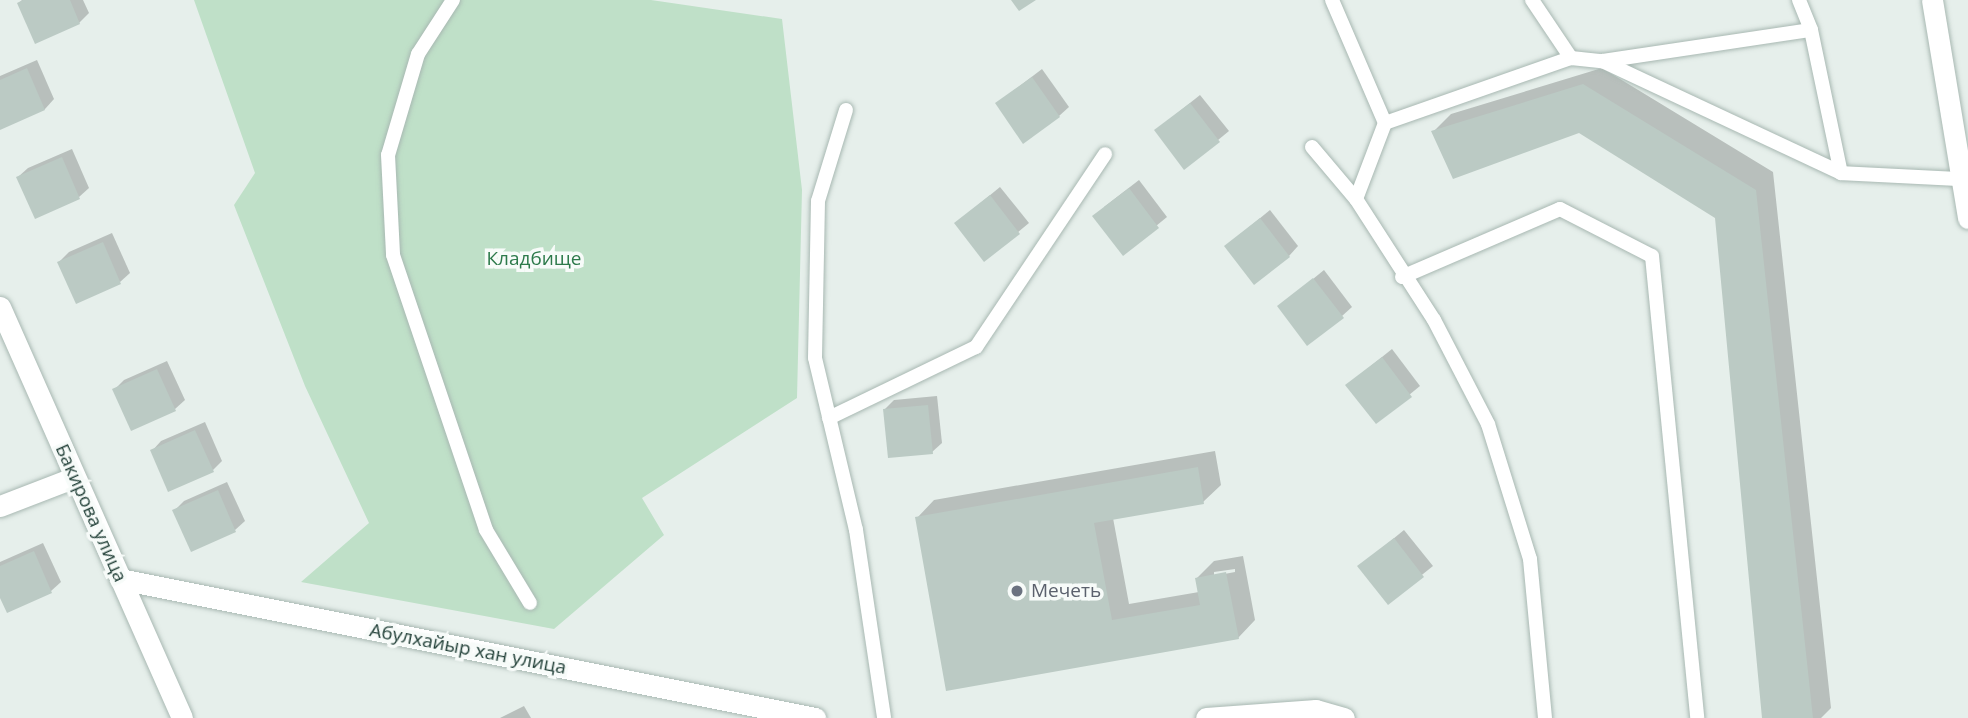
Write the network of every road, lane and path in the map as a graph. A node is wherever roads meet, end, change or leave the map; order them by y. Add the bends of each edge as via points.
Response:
1 (453, 0) edge
2 (1332, 0) edge
3 (1532, 0) edge
4 (1800, 0) edge
5 (1932, 0) edge
6 (1811, 30) junction
7 (1571, 58) junction
8 (1602, 61) junction
9 (846, 110) dead end
10 (1385, 122) junction
11 (1312, 147) dead end
12 (1105, 154) dead end
13 (1841, 173) junction
14 (1961, 180) junction
15 (1356, 200) junction
16 (1968, 218) edge
17 (1402, 277) junction
18 (0, 307) edge
19 (829, 418) junction
20 (75, 477) junction
21 (0, 506) edge
22 (120, 579) junction
23 (530, 603) dead end
24 (182, 718) edge
25 (815, 718) edge
26 (884, 718) edge
27 (1206, 718) edge
28 (1344, 718) edge
29 (1545, 718) edge
30 (1696, 718) edge

1 - 23 lane via 418,54 388,155 393,255 486,530
2 - 10 lane
3 - 7 lane
4 - 6 lane
5 - 14 street
6 - 8 lane
6 - 13 lane
7 - 8 lane
7 - 10 lane
8 - 13 lane
9 - 19 lane via 818,201 815,358
10 - 15 lane
11 - 15 lane
12 - 19 lane via 976,347
13 - 14 lane
14 - 16 street
15 - 17 lane
17 - 29 lane via 1434,320 1488,424 1530,559
17 - 30 lane via 1560,209 1652,256
18 - 20 street, Бакирова улица
19 - 26 lane via 856,530
20 - 21 street
20 - 22 street, Бакирова улица
22 - 24 street, Бакирова улица
22 - 25 street, Абулхайыр хан улица
27 - 28 street via 1316,710

